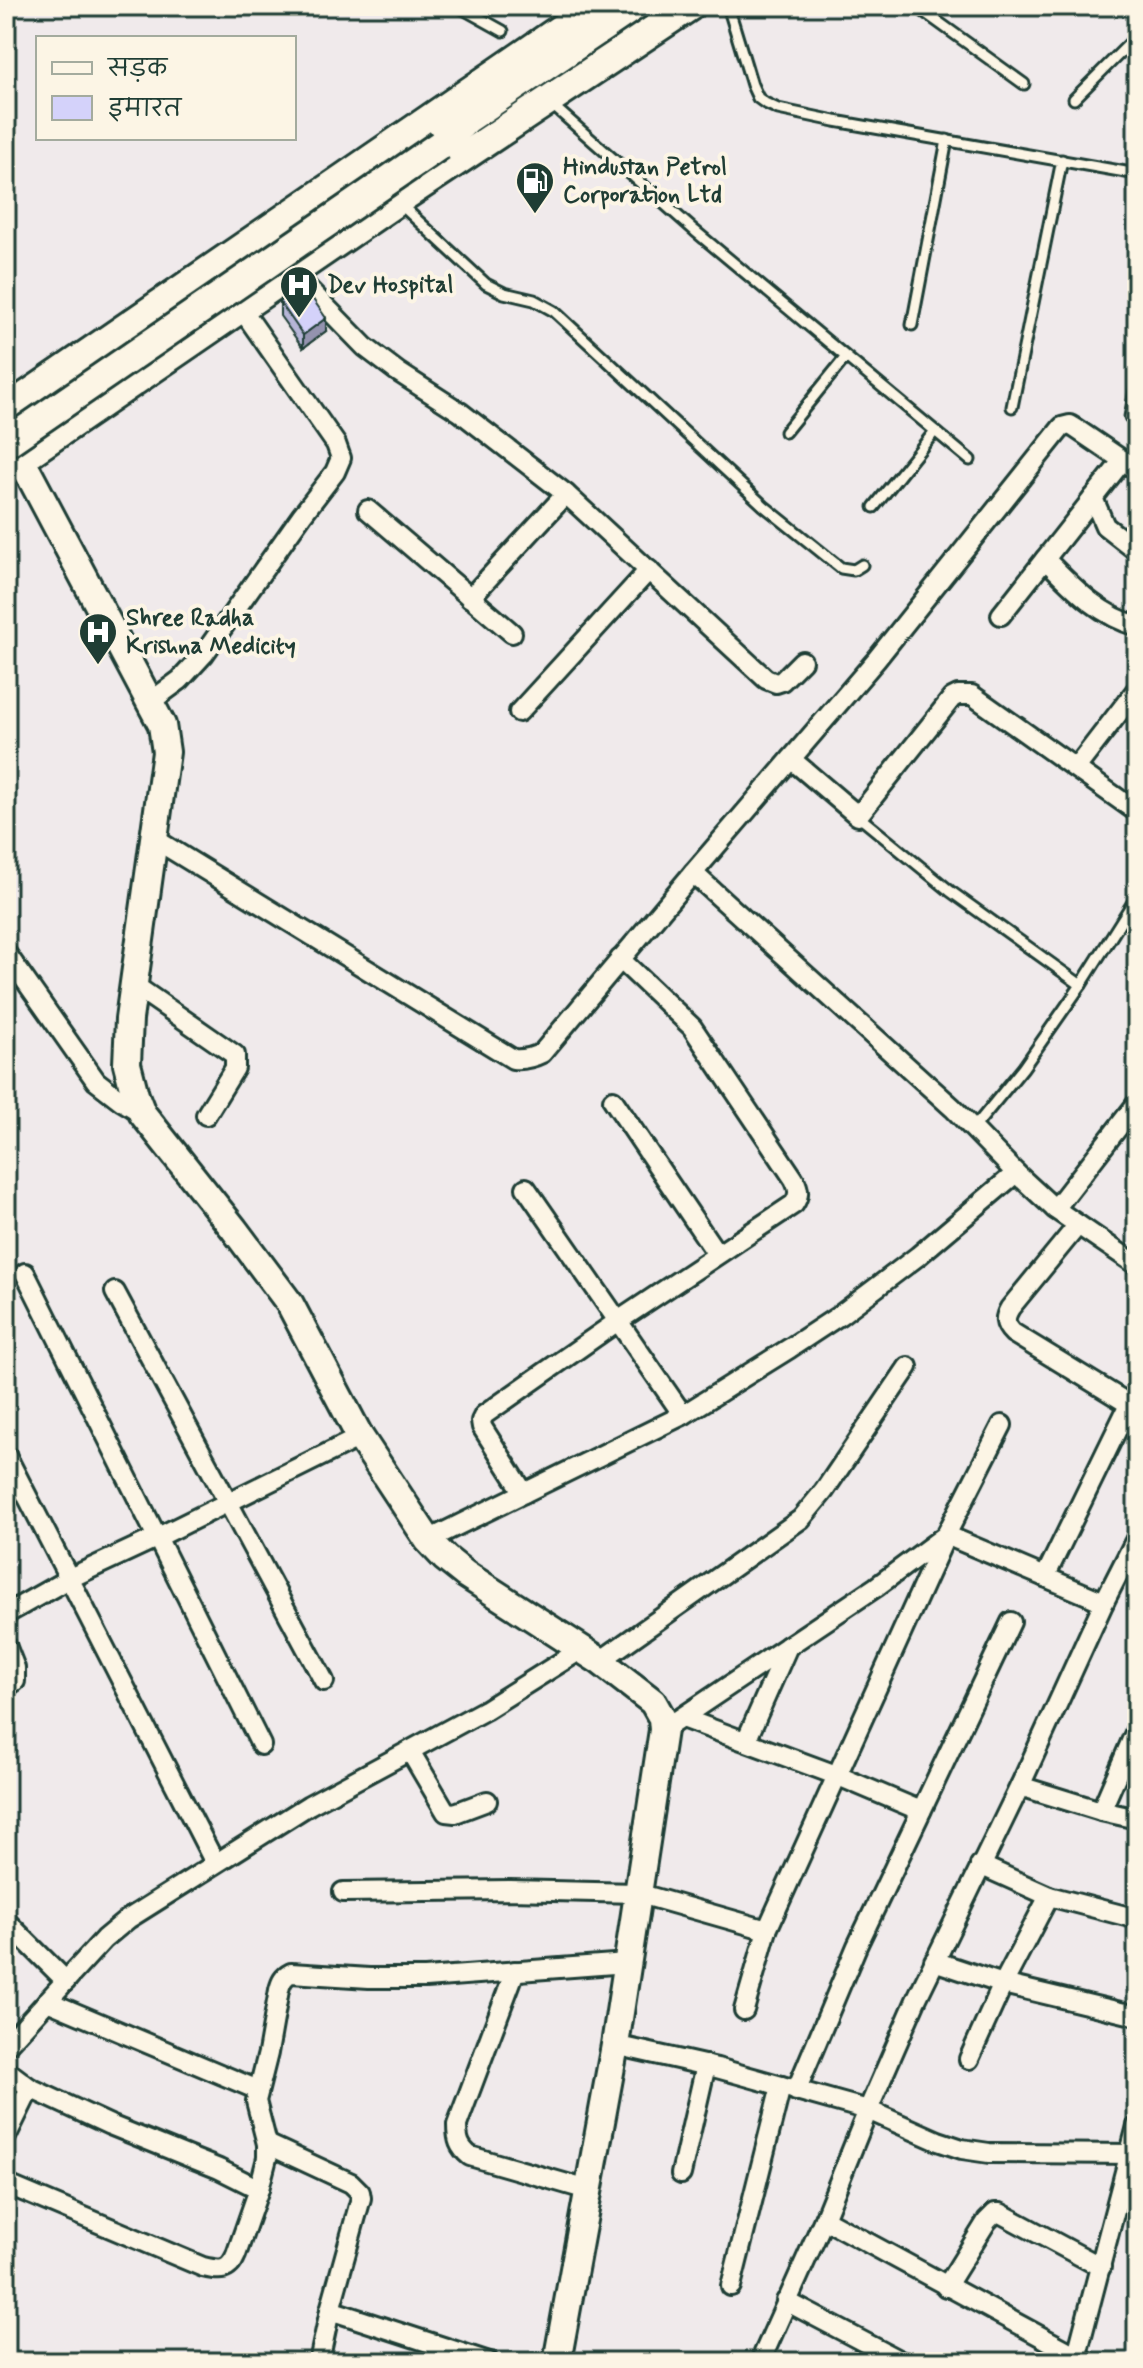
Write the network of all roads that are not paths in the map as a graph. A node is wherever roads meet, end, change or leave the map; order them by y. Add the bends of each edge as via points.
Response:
1 (458, 6) edge
2 (594, 6) edge
3 (634, 6) edge
4 (665, 6) edge
5 (690, 6) edge
6 (728, 6) edge
7 (916, 6) edge
8 (503, 31) dead end
9 (1137, 36) edge
10 (1024, 84) dead end
11 (1074, 99) dead end
12 (548, 101) junction
13 (947, 140) junction
14 (440, 145) junction
15 (1062, 160) junction
16 (1137, 174) edge
17 (397, 201) junction
18 (292, 272) junction
19 (241, 308) junction
20 (912, 325) dead end
21 (845, 358) junction
22 (1137, 380) edge
23 (1012, 407) dead end
24 (6, 410) edge
25 (1130, 417) dead end
26 (935, 431) junction
27 (785, 432) dead end
28 (10, 452) edge
29 (970, 460) dead end
30 (1130, 465) edge
31 (566, 494) junction
32 (1093, 498) junction
33 (874, 507) dead end
34 (368, 510) dead end
35 (1137, 551) edge
36 (1045, 559) junction
37 (862, 565) dead end
38 (649, 570) junction
39 (470, 598) junction
40 (1001, 615) dead end
41 (1137, 626) edge
42 (512, 633) dead end
43 (802, 661) dead end
44 (1137, 689) edge
45 (150, 702) junction
46 (519, 712) dead end
47 (791, 759) junction
48 (1076, 768) junction
49 (1137, 812) edge
50 (858, 816) junction
51 (153, 838) junction
52 (693, 873) junction
53 (1137, 896) edge
54 (6, 953) edge
55 (620, 959) junction
56 (134, 985) junction
57 (1081, 985) junction
58 (613, 1100) dead end
59 (1137, 1103) edge
60 (142, 1113) junction
61 (206, 1115) dead end
62 (974, 1128) junction
63 (1016, 1173) junction
64 (526, 1188) dead end
65 (1055, 1209) junction
66 (1078, 1225) junction
67 (717, 1254) junction
68 (1137, 1265) edge
69 (25, 1273) dead end
70 (115, 1292) dead end
71 (618, 1321) junction
72 (908, 1367) dead end
73 (1133, 1407) edge
74 (683, 1415) junction
75 (1002, 1425) dead end
76 (360, 1437) junction
77 (6, 1455) edge
78 (524, 1493) junction
79 (230, 1502) junction
80 (946, 1535) junction
81 (158, 1537) junction
82 (1137, 1537) edge
83 (428, 1540) junction
84 (1045, 1577) junction
85 (70, 1578) junction
86 (1104, 1602) junction
87 (6, 1614) edge
88 (1011, 1622) dead end
89 (6, 1645) edge
90 (788, 1646) junction
91 (591, 1655) junction
92 (324, 1681) dead end
93 (6, 1687) edge
94 (673, 1724) junction
95 (1137, 1728) edge
96 (746, 1741) junction
97 (261, 1745) dead end
98 (410, 1751) junction
99 (836, 1775) junction
100 (1020, 1786) junction
101 (487, 1801) dead end
102 (921, 1811) junction
103 (1101, 1811) junction
104 (1137, 1819) edge
105 (215, 1863) junction
106 (980, 1865) junction
107 (343, 1892) dead end
108 (637, 1893) junction
109 (1049, 1896) junction
110 (1137, 1919) edge
111 (6, 1921) edge
112 (767, 1930) junction
113 (934, 1961) junction
114 (627, 1963) junction
115 (515, 1971) junction
116 (66, 1981) junction
117 (1003, 1984) junction
118 (47, 2001) junction
119 (744, 2010) dead end
120 (1137, 2016) edge
121 (615, 2045) junction
122 (6, 2046) edge
123 (969, 2059) dead end
124 (706, 2065) junction
125 (6, 2070) edge
126 (30, 2088) junction
127 (788, 2088) junction
128 (258, 2090) junction
129 (868, 2110) junction
130 (1137, 2126) edge
131 (6, 2137) edge
132 (267, 2144) junction
133 (1133, 2154) edge
134 (681, 2174) dead end
135 (6, 2184) edge
136 (259, 2189) junction
137 (588, 2190) junction
138 (824, 2219) junction
139 (1101, 2267) junction
140 (731, 2286) dead end
141 (946, 2287) junction
142 (786, 2301) junction
143 (330, 2310) junction
144 (1080, 2360) edge
145 (319, 2362) edge
146 (489, 2362) edge
147 (557, 2362) edge
148 (760, 2362) edge
149 (902, 2362) edge

1 - 8 lane
2 - 24 main road
3 - 14 main road via 467,119
4 - 14 main road via 478,132
5 - 12 main road
6 - 13 lane via 752,85 765,103
7 - 10 lane
9 - 11 lane
12 - 17 main road
12 - 21 lane
13 - 15 lane
13 - 20 lane
14 - 28 main road, bridge
15 - 16 lane
15 - 23 lane
17 - 18 main road
17 - 37 lane via 486,284 554,311 764,506 841,568
18 - 19 main road
18 - 31 street via 365,347
19 - 28 main road
19 - 45 street via 341,458 204,654
21 - 26 lane
21 - 27 lane
22 - 25 lane
26 - 29 lane
26 - 33 lane
28 - 45 street
30 - 32 street
30 - 47 street via 1070,425 1062,427
31 - 38 street
31 - 39 street
32 - 35 street via 1105,526
32 - 36 street
34 - 39 street
36 - 40 street
36 - 41 street via 1090,603
38 - 43 street via 770,681 782,681
38 - 46 street
39 - 42 street
44 - 48 street
45 - 51 street via 162,725 166,752
47 - 50 street
47 - 52 street
48 - 49 street
48 - 50 street via 972,695 958,695
50 - 57 lane
51 - 55 street via 513,1059 542,1053
51 - 56 street
52 - 55 street
52 - 62 street
53 - 57 lane
54 - 60 street via 96,1081
55 - 67 street via 692,1027 797,1185 794,1204
56 - 60 street via 127,1064
56 - 61 street via 235,1055 235,1068
57 - 62 lane
58 - 67 street
59 - 65 street
60 - 76 street via 290,1304
62 - 63 street
63 - 65 street
63 - 74 street via 840,1315
64 - 71 street
65 - 66 street
66 - 68 street
66 - 73 street via 1005,1321 1013,1333
67 - 71 street
69 - 81 street
70 - 79 street
71 - 74 street
71 - 78 street via 481,1421
72 - 91 street via 801,1519
73 - 84 street
74 - 78 street
75 - 80 street
76 - 79 street
76 - 83 street
77 - 85 street
78 - 83 street
79 - 81 street
79 - 92 street
80 - 84 street
80 - 90 street
80 - 99 street
81 - 85 street
81 - 97 street
82 - 86 street
83 - 91 street via 465,1574
84 - 86 street
85 - 87 street
85 - 105 street
86 - 100 street
88 - 102 street
89 - 93 street via 16,1673
90 - 94 street
90 - 96 street
91 - 94 street
91 - 98 street
94 - 96 street
94 - 108 street
95 - 103 street
96 - 99 street
98 - 101 street via 446,1812
98 - 105 street
99 - 102 street
99 - 112 street
100 - 103 street
100 - 106 street
102 - 127 street
103 - 104 street
105 - 116 street via 128,1919
106 - 109 street
106 - 113 street
107 - 108 street
108 - 112 street
108 - 114 street
109 - 110 street
109 - 117 street
111 - 116 street
112 - 119 street
113 - 117 street
113 - 129 street
114 - 115 street
114 - 121 street
115 - 128 street via 397,1979 286,1975
115 - 137 street via 457,2125 460,2147 470,2156
116 - 118 street
117 - 120 street
117 - 123 street
118 - 122 street
118 - 128 street
121 - 124 street
121 - 137 street
124 - 127 street
124 - 134 street
125 - 126 street
126 - 131 street
126 - 136 street
127 - 129 street
127 - 140 street
128 - 132 street via 257,2110
129 - 133 street via 962,2149
129 - 138 street
130 - 133 street
132 - 136 street
132 - 143 street via 360,2192
133 - 139 street
135 - 136 street via 217,2271 232,2264
137 - 147 street
138 - 141 street
138 - 142 street
139 - 141 street via 995,2213
139 - 144 street
141 - 144 street
142 - 148 street
142 - 149 street
143 - 145 street
143 - 146 street

